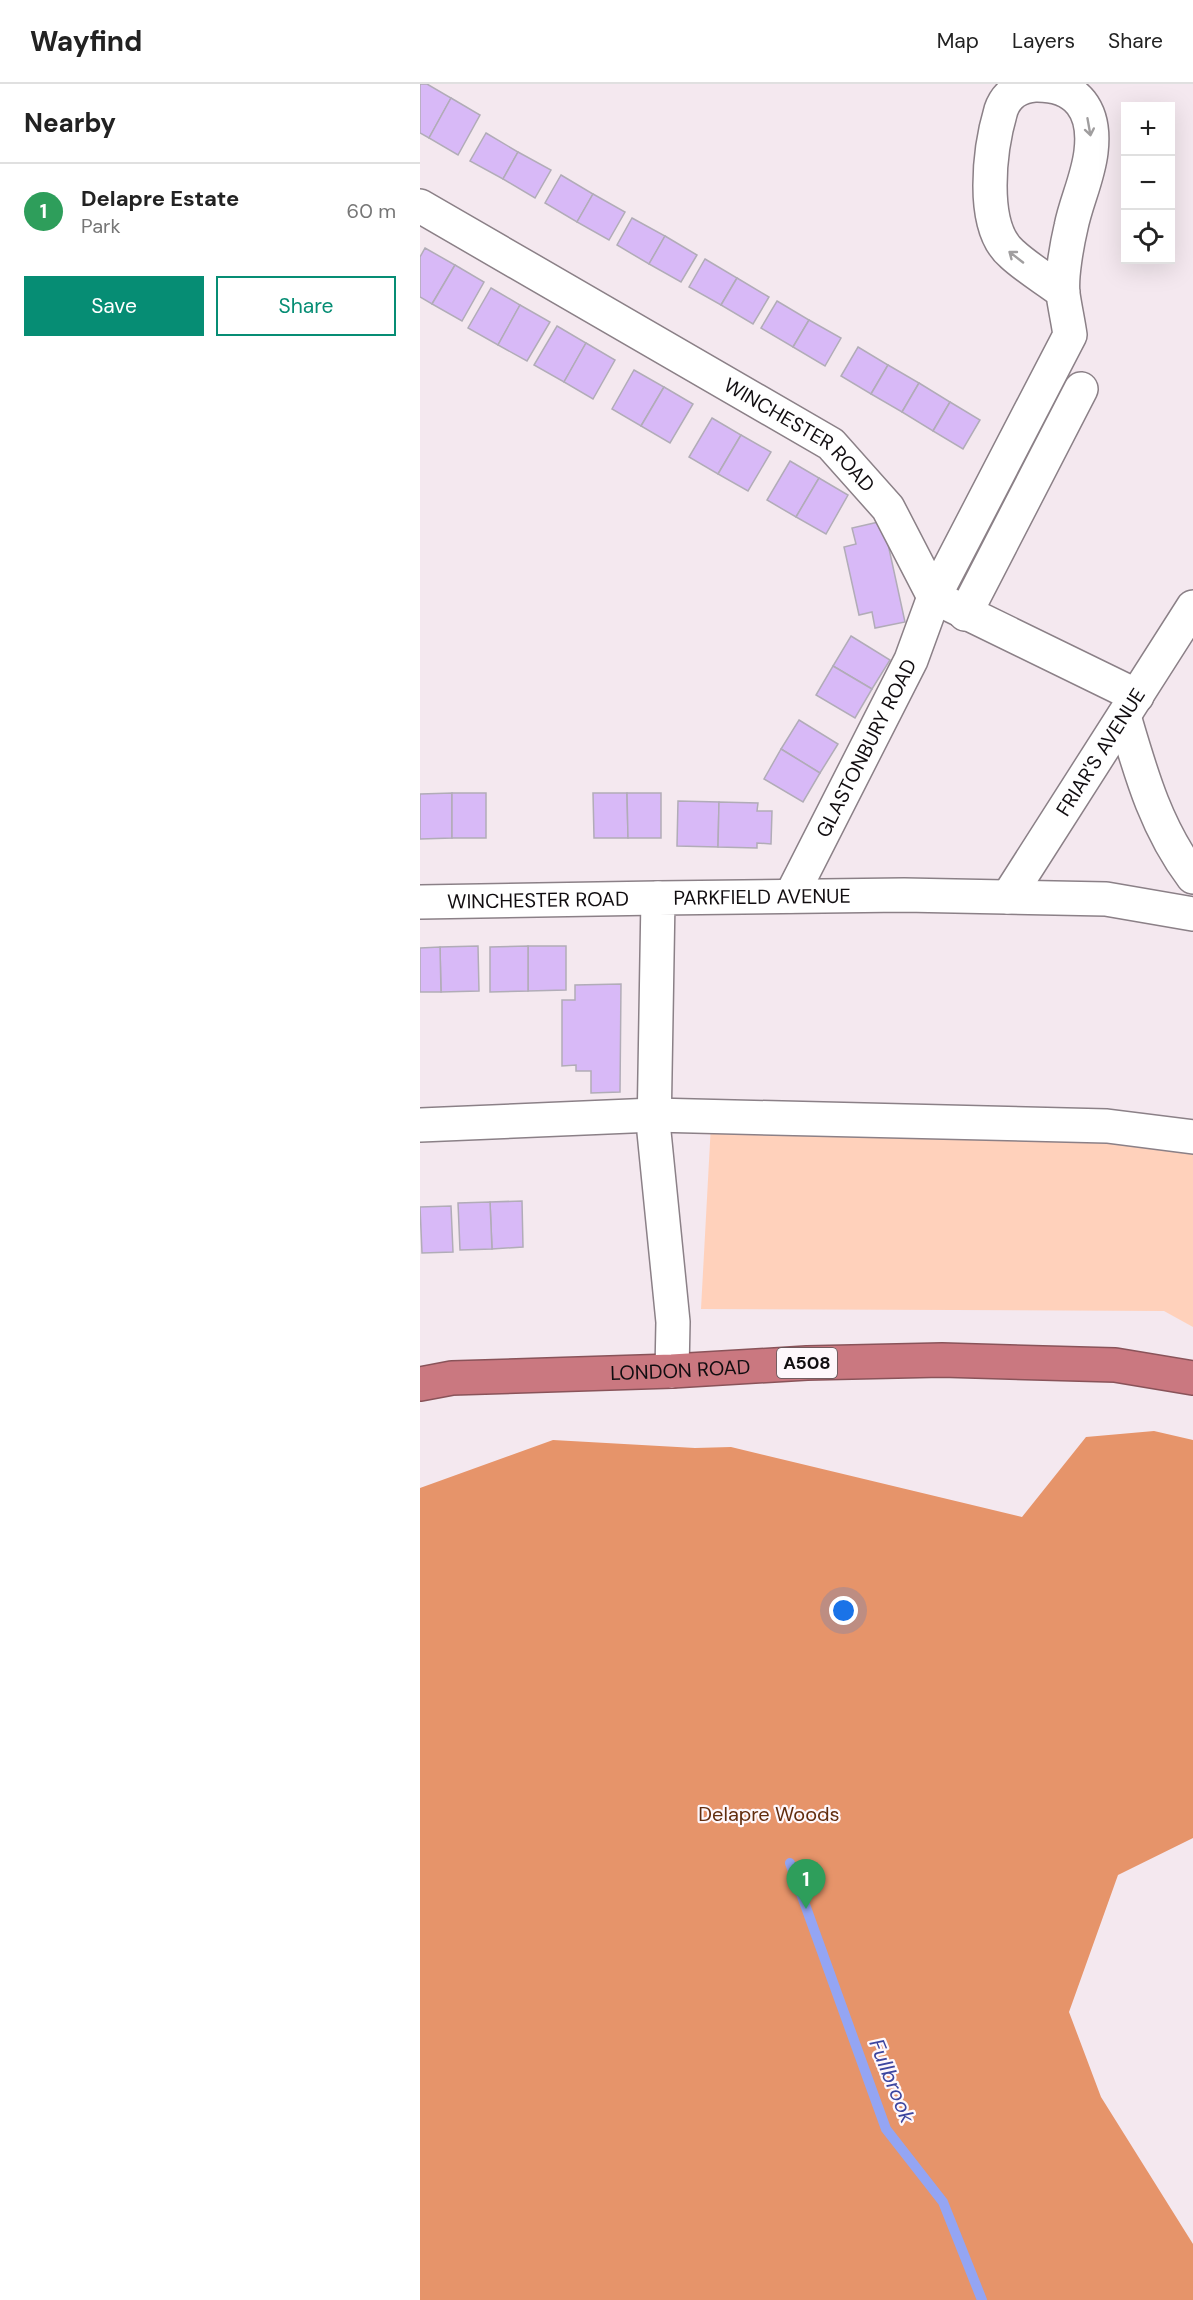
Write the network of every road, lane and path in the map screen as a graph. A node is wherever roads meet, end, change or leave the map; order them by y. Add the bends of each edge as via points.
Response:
1 (420, 206) edge
2 (1063, 292) junction
3 (1081, 389) dead end
4 (934, 597) junction
5 (1193, 607) edge
6 (965, 614) junction
7 (1131, 706) junction
8 (1193, 877) edge
9 (791, 896) junction
10 (1008, 897) junction
11 (658, 898) junction
12 (420, 902) edge
13 (1193, 914) edge
14 (654, 1115) junction
15 (420, 1125) edge
16 (1193, 1137) edge
17 (672, 1371) junction
18 (1193, 1378) edge
19 (420, 1384) edge

1 - 4 street, WINCHESTER ROAD via 831,444 888,508
2 -> 2 street, GLASTONBURY ROAD via 1011,254 1001,242 993,220 990,188 1002,107 1014,90 1032,85 1056,84 1067,90 1082,101 1091,127 1091,152 1071,225
2 - 4 street, GLASTONBURY ROAD via 1070,335
3 - 6 street
4 - 6 street
4 - 9 street, GLASTONBURY ROAD via 911,660
5 - 7 street, FRIAR'S AVENUE
6 - 7 street
7 - 8 street via 1150,803
7 - 10 street, FRIAR'S AVENUE
9 - 10 street, PARKFIELD AVENUE
9 - 11 street, PARKFIELD AVENUE
10 - 13 street, PARKFIELD AVENUE via 1106,899
11 - 12 street, WINCHESTER ROAD
11 - 14 street, PARKFIELD AVENUE
14 - 15 street
14 - 16 street via 1107,1126
14 - 17 street, PARKFIELD AVENUE via 673,1322
17 - 18 highway, LONDON ROAD / A508 via 942,1360 1115,1365
17 - 19 highway, LONDON ROAD / A508 via 452,1378

